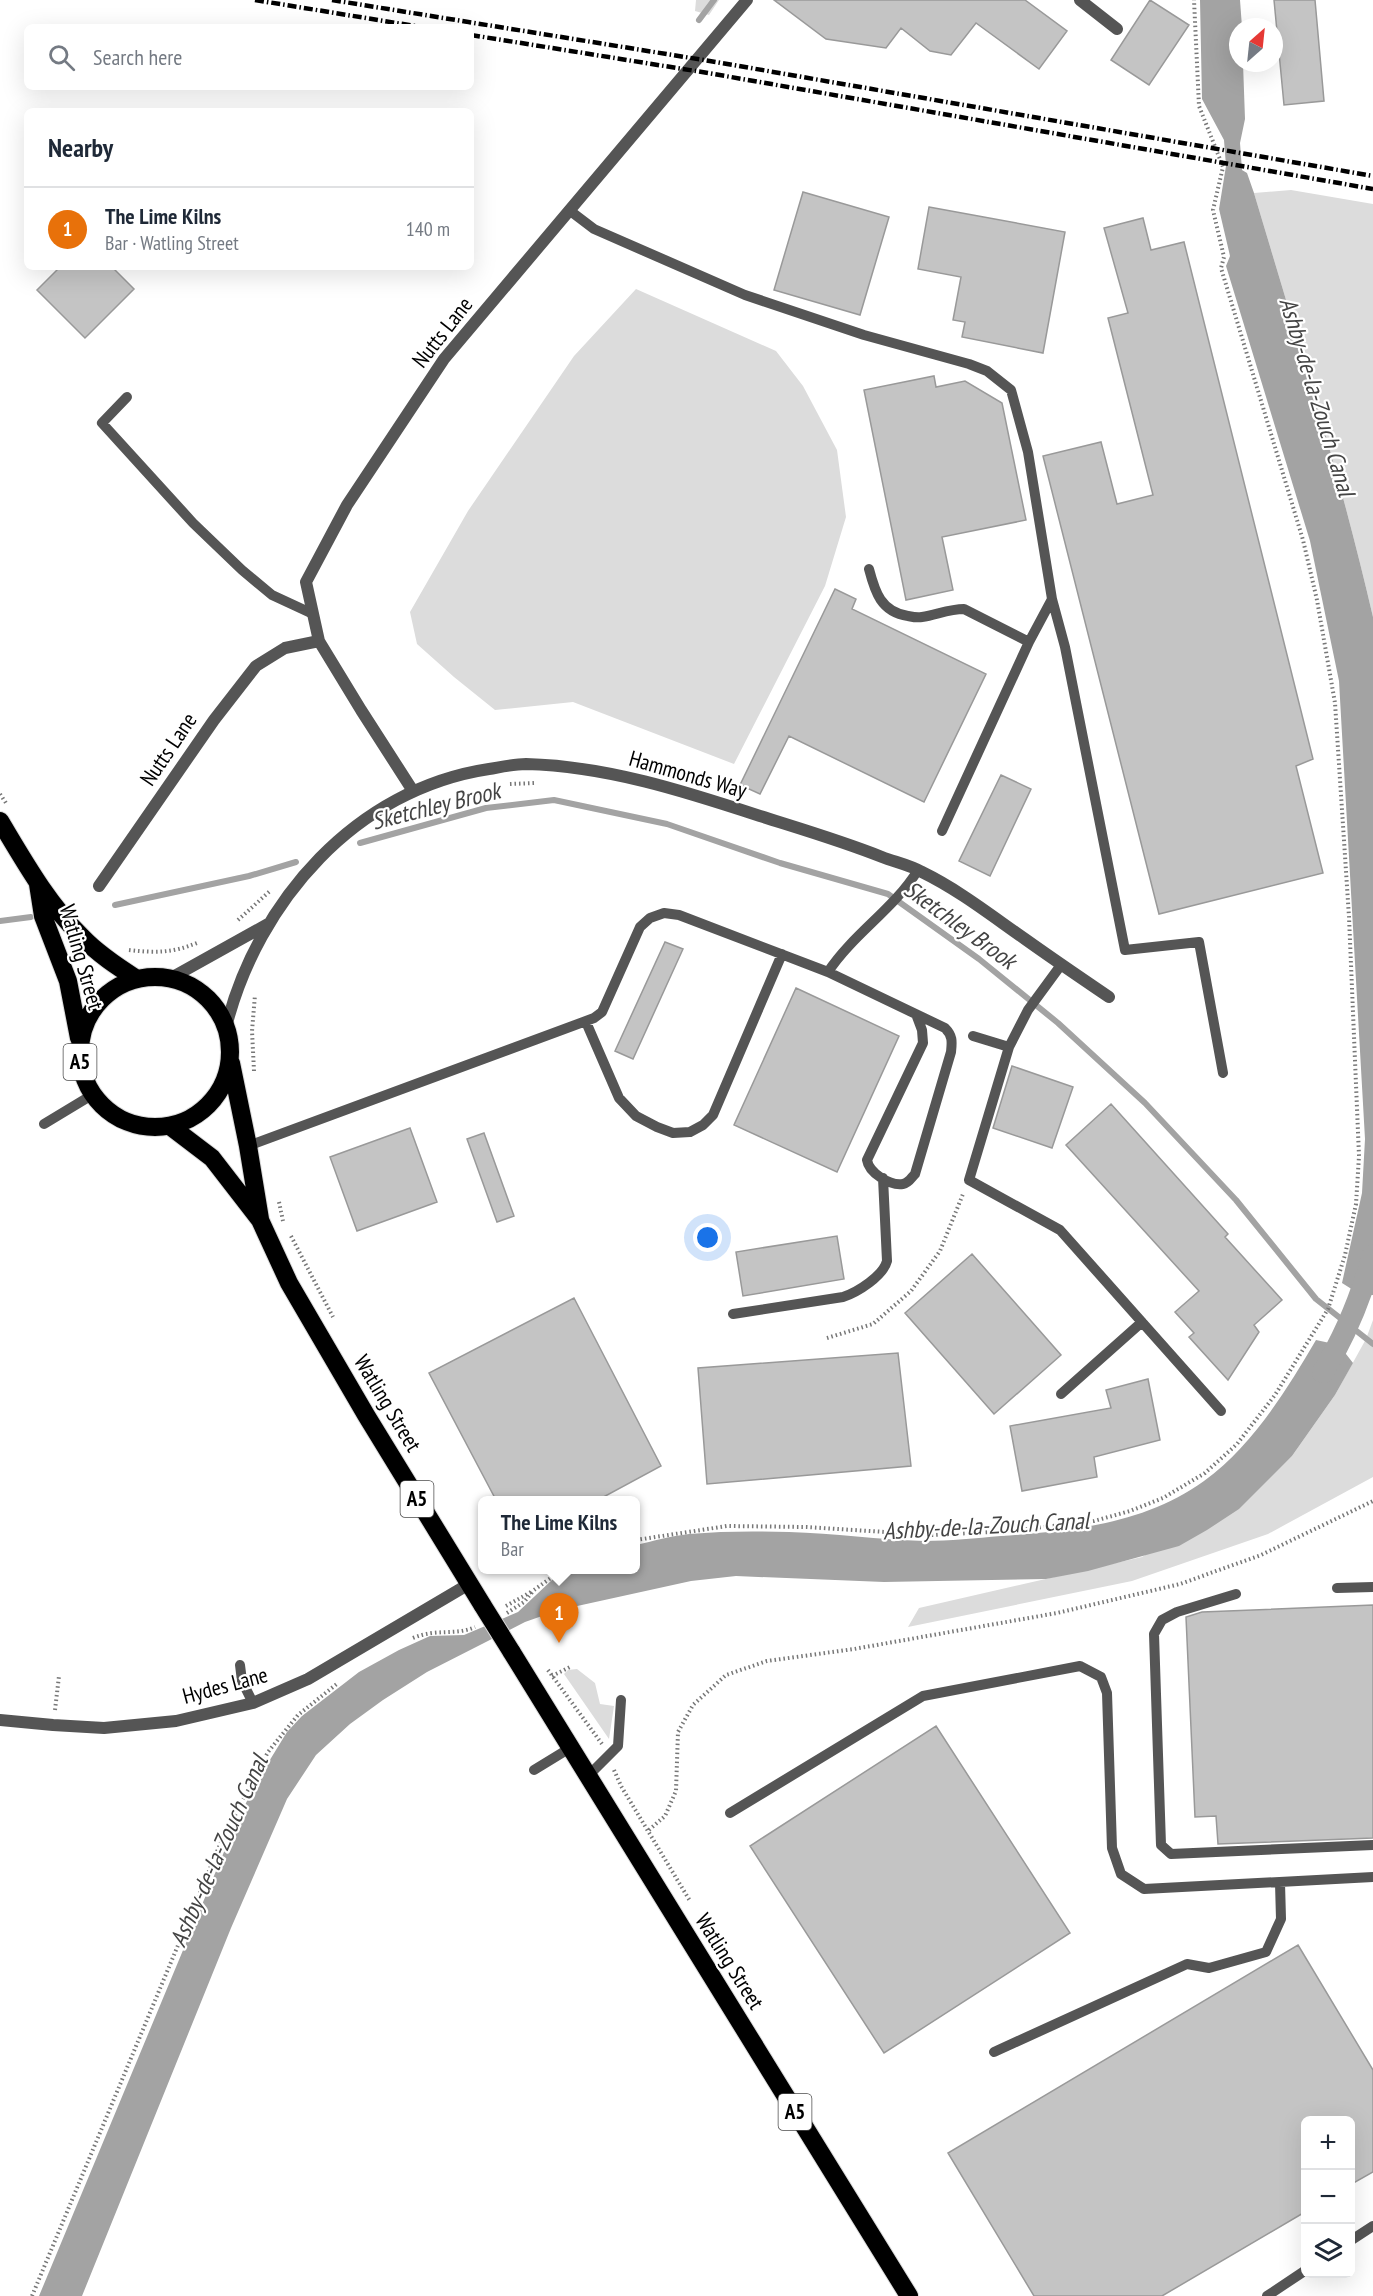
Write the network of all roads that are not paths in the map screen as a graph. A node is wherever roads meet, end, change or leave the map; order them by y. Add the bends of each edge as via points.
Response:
1 (747, 0) edge
2 (1080, 0) edge
3 (1118, 29) dead end
4 (569, 210) junction
5 (127, 397) dead end
6 (869, 569) dead end
7 (1052, 599) junction
8 (313, 614) junction
9 (319, 641) junction
10 (1029, 642) junction
11 (413, 790) junction
12 (4, 814) edge
13 (942, 831) dead end
14 (918, 870) junction
15 (38, 884) junction
16 (99, 886) dead end
17 (268, 924) junction
18 (782, 954) junction
19 (1061, 965) junction
20 (828, 972) junction
21 (171, 978) junction
22 (137, 979) junction
23 (1109, 997) dead end
24 (916, 1014) junction
25 (586, 1022) junction
26 (226, 1027) junction
27 (973, 1036) dead end
28 (80, 1043) junction
29 (1009, 1047) junction
30 (230, 1058) junction
31 (1223, 1073) dead end
32 (92, 1095) junction
33 (44, 1124) dead end
34 (170, 1126) junction
35 (248, 1146) junction
36 (883, 1178) junction
37 (260, 1220) junction
38 (733, 1314) dead end
39 (1142, 1323) junction
40 (1061, 1394) dead end
41 (1221, 1411) dead end
42 (469, 1584) junction
43 (1373, 1587) edge
44 (1337, 1588) dead end
45 (1236, 1594) dead end
46 (240, 1665) dead end
47 (621, 1700) dead end
48 (253, 1703) junction
49 (0, 1720) edge
50 (570, 1748) junction
51 (534, 1770) dead end
52 (588, 1776) junction
53 (730, 1813) dead end
54 (1373, 1845) edge
55 (1373, 1877) edge
56 (1280, 1883) junction
57 (994, 2052) dead end
58 (1373, 2226) edge
59 (1355, 2238) edge
60 (1301, 2273) edge
61 (909, 2296) edge
62 (1267, 2296) edge

1 - 4 street, Nutts Lane
2 - 3 street
4 - 7 lane via 594,229 745,295 864,335 969,364 999,379 1011,390 1028,452
4 - 8 street, Nutts Lane via 444,359 347,505 306,582
5 - 8 lane via 102,423 242,570 272,595
6 - 10 lane via 875,592 884,606 897,614 919,618 964,609
7 - 10 lane
7 - 31 lane via 1125,950 1199,942
8 - 9 street, Nutts Lane
9 - 11 street, Nutts Lane
9 - 16 street, Nutts Lane via 285,648 256,666
10 - 13 lane
11 - 14 street, Hammonds Way via 460,773 523,764 587,768 729,806
11 - 17 street, Hammonds Way via 346,832 311,867
12 - 15 highway, Watling Street / A5
14 - 19 street, Hammonds Way via 980,907
14 - 20 lane via 908,887 842,952
15 - 22 highway, Watling Street / A5 via 82,938
15 - 28 highway, Watling Street / A5 via 43,916 68,981
17 - 21 street, Hammonds Way
17 - 26 street, Hammonds Way via 242,975
18 - 20 lane
18 - 25 lane via 695,920 664,913 640,927 602,1012
18 - 25 lane via 713,1115 690,1132 673,1133 636,1116 619,1098
19 - 23 street, Hammonds Way
19 - 29 lane via 1028,1010
20 - 24 lane
21 - 22 highway, A5
21 - 26 highway, A5 via 207,999
22 - 28 highway, A5 via 116,987 98,1002 86,1021
24 - 36 lane via 922,1043 867,1160 868,1167
24 - 36 lane via 951,1033 951,1052 915,1174 902,1184
25 - 35 lane
26 - 30 highway, A5
27 - 29 lane
28 - 32 highway, A5 via 80,1061
29 - 39 lane via 969,1180 1060,1230
30 - 34 highway, A5 via 224,1082 212,1102 193,1117
30 - 35 highway, Watling Street / A5
32 - 33 lane
32 - 34 highway, A5 via 127,1122 148,1127
34 - 37 highway, Watling Street / A5 via 212,1158
35 - 37 highway, Watling Street / A5
36 - 38 lane via 886,1267 859,1290 843,1297
37 - 42 highway, Watling Street / A5 via 289,1284
39 - 40 lane
39 - 41 lane
42 - 48 street, Hydes Lane via 308,1679
42 - 50 highway, Watling Street / A5, bridge via 484,1615 511,1651
43 - 44 lane
45 - 54 lane via 1178,1612 1162,1620 1154,1634 1161,1845 1171,1854
46 - 48 lane via 242,1681
47 - 52 lane via 618,1746
48 - 49 street, Hydes Lane via 176,1720 104,1728
50 - 51 lane
50 - 52 highway, Watling Street / A5
52 - 61 highway, Watling Street / A5
53 - 56 lane via 923,1696 1080,1666 1101,1677 1107,1693 1112,1848 1121,1874 1144,1889
55 - 56 lane
56 - 57 lane via 1281,1919 1266,1952 1209,1968 1187,1964
58 - 59 lane
60 - 62 lane

